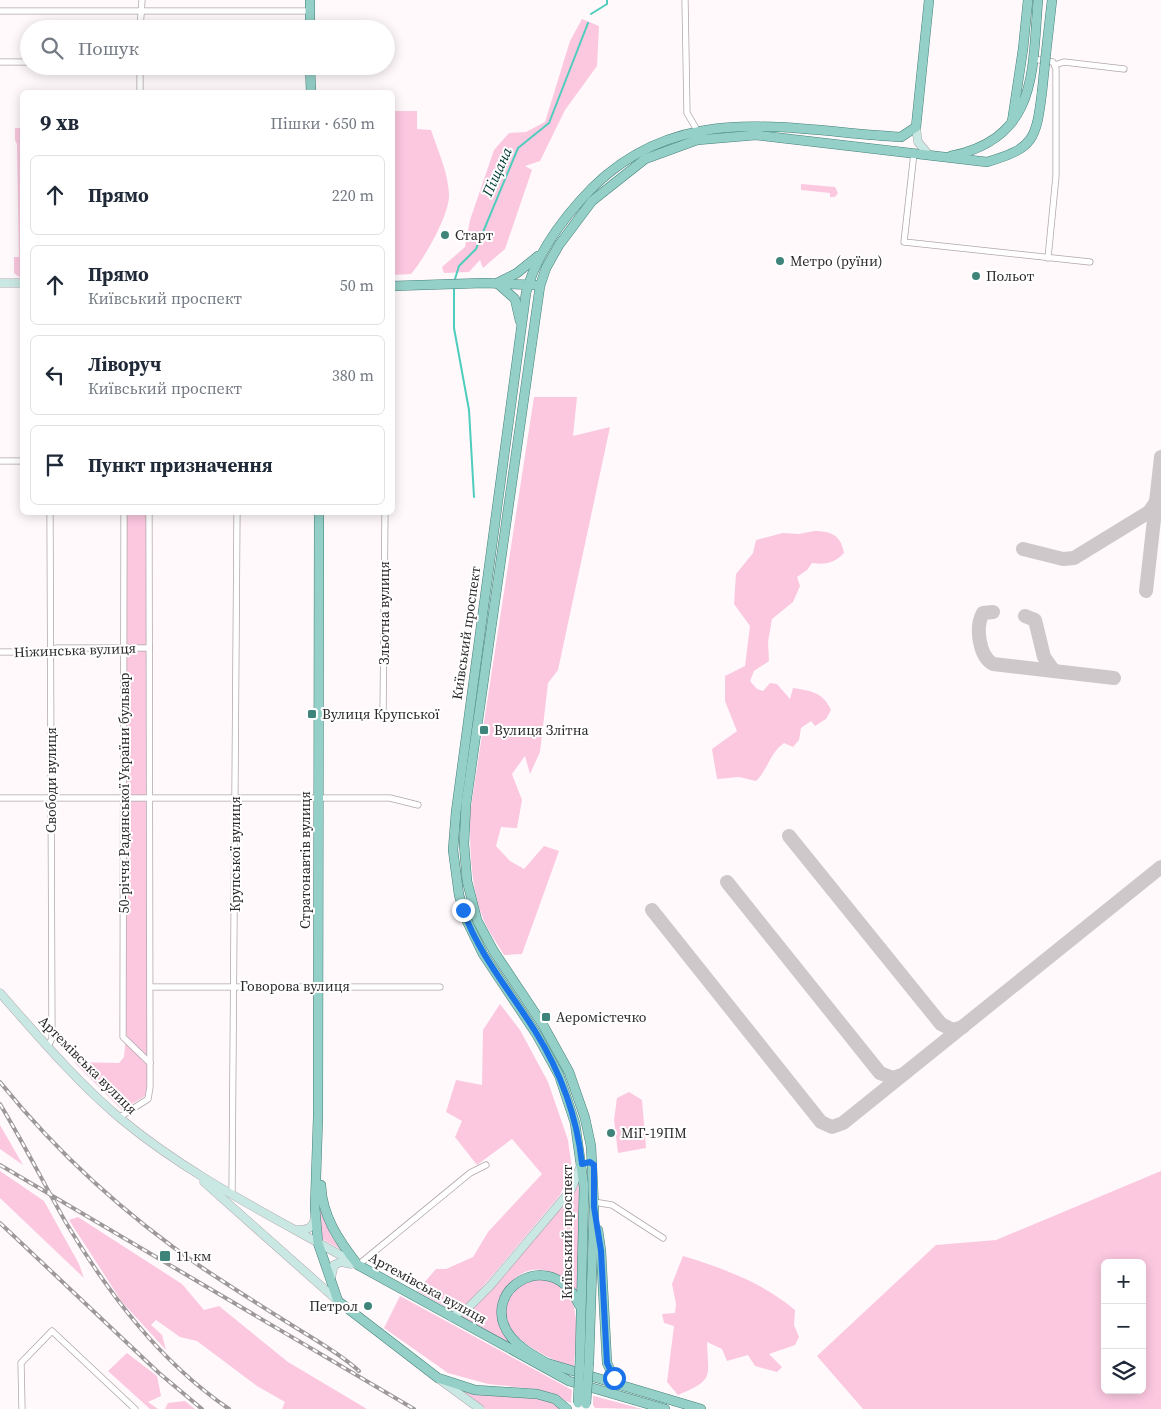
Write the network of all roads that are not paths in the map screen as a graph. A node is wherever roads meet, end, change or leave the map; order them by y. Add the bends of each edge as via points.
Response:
1 (142, 0) edge
2 (310, 0) edge
3 (685, 0) edge
4 (929, 0) edge
5 (1028, 0) edge
6 (1038, 0) edge
7 (1052, 0) edge
8 (141, 10) junction
9 (310, 11) junction
10 (0, 12) edge
11 (140, 20) edge
12 (310, 20) edge
13 (1033, 58) junction
14 (0, 62) edge
15 (20, 62) edge
16 (1055, 65) junction
17 (1124, 69) dead end
18 (140, 75) edge
19 (310, 75) edge
20 (140, 90) edge
21 (311, 90) edge
22 (1012, 122) junction
23 (916, 127) junction
24 (697, 130) junction
25 (914, 153) junction
26 (928, 154) junction
27 (948, 156) junction
28 (567, 216) junction
29 (576, 222) junction
30 (542, 253) junction
31 (1048, 258) junction
32 (1090, 262) dead end
33 (0, 283) edge
34 (20, 283) edge
35 (496, 283) junction
36 (529, 284) junction
37 (395, 286) edge
38 (540, 286) junction
39 (521, 325) junction
40 (0, 461) edge
41 (20, 462) edge
42 (50, 515) edge
43 (124, 515) edge
44 (149, 515) edge
45 (237, 515) edge
46 (319, 515) edge
47 (385, 515) edge
48 (124, 648) junction
49 (150, 648) junction
50 (51, 651) junction
51 (0, 652) edge
52 (383, 714) dead end
53 (319, 797) junction
54 (0, 798) edge
55 (51, 798) junction
56 (124, 798) junction
57 (149, 798) junction
58 (235, 798) junction
59 (418, 805) dead end
60 (516, 984) junction
61 (234, 986) junction
62 (319, 986) junction
63 (150, 987) junction
64 (440, 987) dead end
65 (0, 993) edge
66 (509, 993) junction
67 (530, 1004) junction
68 (521, 1010) junction
69 (48, 1047) junction
70 (150, 1063) junction
71 (120, 1117) junction
72 (318, 1117) junction
73 (591, 1146) junction
74 (580, 1148) junction
75 (582, 1164) junction
76 (486, 1165) dead end
77 (594, 1165) junction
78 (188, 1168) junction
79 (232, 1195) junction
80 (594, 1204) junction
81 (315, 1208) junction
82 (296, 1230) junction
83 (663, 1238) dead end
84 (318, 1243) junction
85 (358, 1265) junction
86 (331, 1280) junction
87 (338, 1301) junction
88 (581, 1309) junction
89 (451, 1317) junction
90 (514, 1352) junction
91 (584, 1360) junction
92 (550, 1364) junction
93 (438, 1378) junction
94 (624, 1386) junction
95 (582, 1406) edge
96 (22, 1409) edge
97 (135, 1409) edge
98 (480, 1409) edge
99 (567, 1409) edge
100 (664, 1409) edge
101 (701, 1409) edge

1 - 8 street
2 - 9 main road
3 - 24 street via 687,113
4 - 23 main road
5 - 22 main road
6 - 13 main road
7 - 27 main road, Київський проспект, bridge via 1037,130 1030,141 1007,156 986,162
8 - 9 street
8 - 10 street
8 - 11 street
9 - 12 main road
13 - 16 street
13 - 22 main road via 1026,95 1020,113
14 - 15 street
16 - 17 street via 1064,62
16 - 31 street via 1056,176
18 - 20 street
19 - 21 main road
22 - 27 main road via 981,147
23 - 24 main road, Київський проспект via 901,137 757,126
23 - 26 main road via 918,142
24 - 28 main road, Київський проспект via 667,138 637,153 586,194
25 - 26 main road, Київський проспект
25 - 29 main road, Київський проспект via 756,135 697,140 645,159 592,200
25 - 31 street via 904,242
26 - 27 main road, Київський проспект
28 - 29 main road
28 - 30 main road, Київський проспект
29 - 38 main road, Київський проспект via 555,252
30 - 35 main road via 517,273
30 - 36 main road, Київський проспект
31 - 32 street
33 - 34 main road
35 - 36 main road
35 - 37 main road
35 - 39 main road via 514,299
36 - 38 main road
36 - 39 main road, Київський проспект
38 - 60 main road, Київський проспект via 466,804 464,844 467,881 477,920
39 - 66 main road, Київський проспект via 453,850 459,895 467,921 483,954
40 - 41 street
42 - 50 street, Свободи вулиця
43 - 48 street, 50-річчя Радянської України бульвар
44 - 49 street, 50-річчя Радянської України бульвар
45 - 58 street, Крупської вулиця
46 - 53 main road, Стратонавтів вулиця
47 - 52 street, Зльотна вулиця
48 - 49 street, Ніжинська вулиця
48 - 50 street, Ніжинська вулиця via 56,648
48 - 56 street, 50-річчя Радянської України бульвар
49 - 57 street, 50-річчя Радянської України бульвар
50 - 51 street, Ніжинська вулиця
50 - 55 street, Свободи вулиця
53 - 58 street
53 - 59 street via 390,798
53 - 62 main road, Стратонавтів вулиця
54 - 55 street
55 - 56 street
55 - 69 street, Свободи вулиця via 52,1038
56 - 57 street
56 - 70 street, 50-річчя Радянської України бульвар via 123,1037
57 - 58 street
57 - 63 street, 50-річчя Радянської України бульвар
58 - 61 street, Крупської вулиця
60 - 66 main road
60 - 67 main road, Київський проспект
61 - 62 street, Говорова вулиця
61 - 63 street, Говорова вулиця
61 - 79 street, Крупської вулиця
62 - 64 street, Говорова вулиця
62 - 72 main road, Стратонавтів вулиця
63 - 70 street, 50-річчя Радянської України бульвар
65 - 69 main road, Артемівська вулиця
66 - 68 main road, Київський проспект
67 - 68 main road
67 - 73 main road, Київський проспект via 569,1072
68 - 74 main road, Київський проспект via 558,1075
69 - 71 main road, Артемівська вулиця
70 - 71 street, 50-річчя Радянської України бульвар via 148,1099
71 - 78 main road, Артемівська вулиця
72 - 81 main road, Стратонавтів вулиця
72 - 85 main road via 322,1196 338,1241
73 - 74 main road via 584,1151
73 - 77 main road, Київський проспект
74 - 75 main road, Київський проспект
75 - 77 main road via 590,1162
75 - 88 main road, Київський проспект
75 - 89 main road via 571,1190 490,1286 468,1308
76 - 85 street via 470,1173
77 - 80 main road, Київський проспект
78 - 79 main road, Артемівська вулиця
78 - 87 main road, Артемівська вулиця
79 - 82 main road, Артемівська вулиця
80 - 83 street via 612,1205
80 - 91 main road, Київський проспект
80 - 94 main road via 601,1251 607,1363 614,1378
81 - 82 main road via 312,1226 307,1230
81 - 84 main road, Стратонавтів вулиця
82 - 84 main road, Артемівська вулиця
84 - 85 main road, Артемівська вулиця
84 - 86 main road, Стратонавтів вулиця
85 - 86 main road via 341,1262 334,1265
85 - 89 main road, Артемівська вулиця
86 - 87 main road, Стратонавтів вулиця
87 - 93 main road, Артемівська вулиця
88 - 91 main road, Київський проспект
88 - 92 main road via 574,1294 551,1276 525,1276 505,1297 504,1326 511,1337 523,1349
89 - 90 main road, Артемівська вулиця
90 - 92 main road
90 - 100 main road, Артемівська вулиця via 569,1381
91 - 95 main road, bridge
92 - 94 main road
93 - 98 main road, Артемівська вулиця
93 - 99 main road via 475,1390 538,1394 555,1399
94 - 101 main road
96 - 97 street via 21,1363 52,1331

